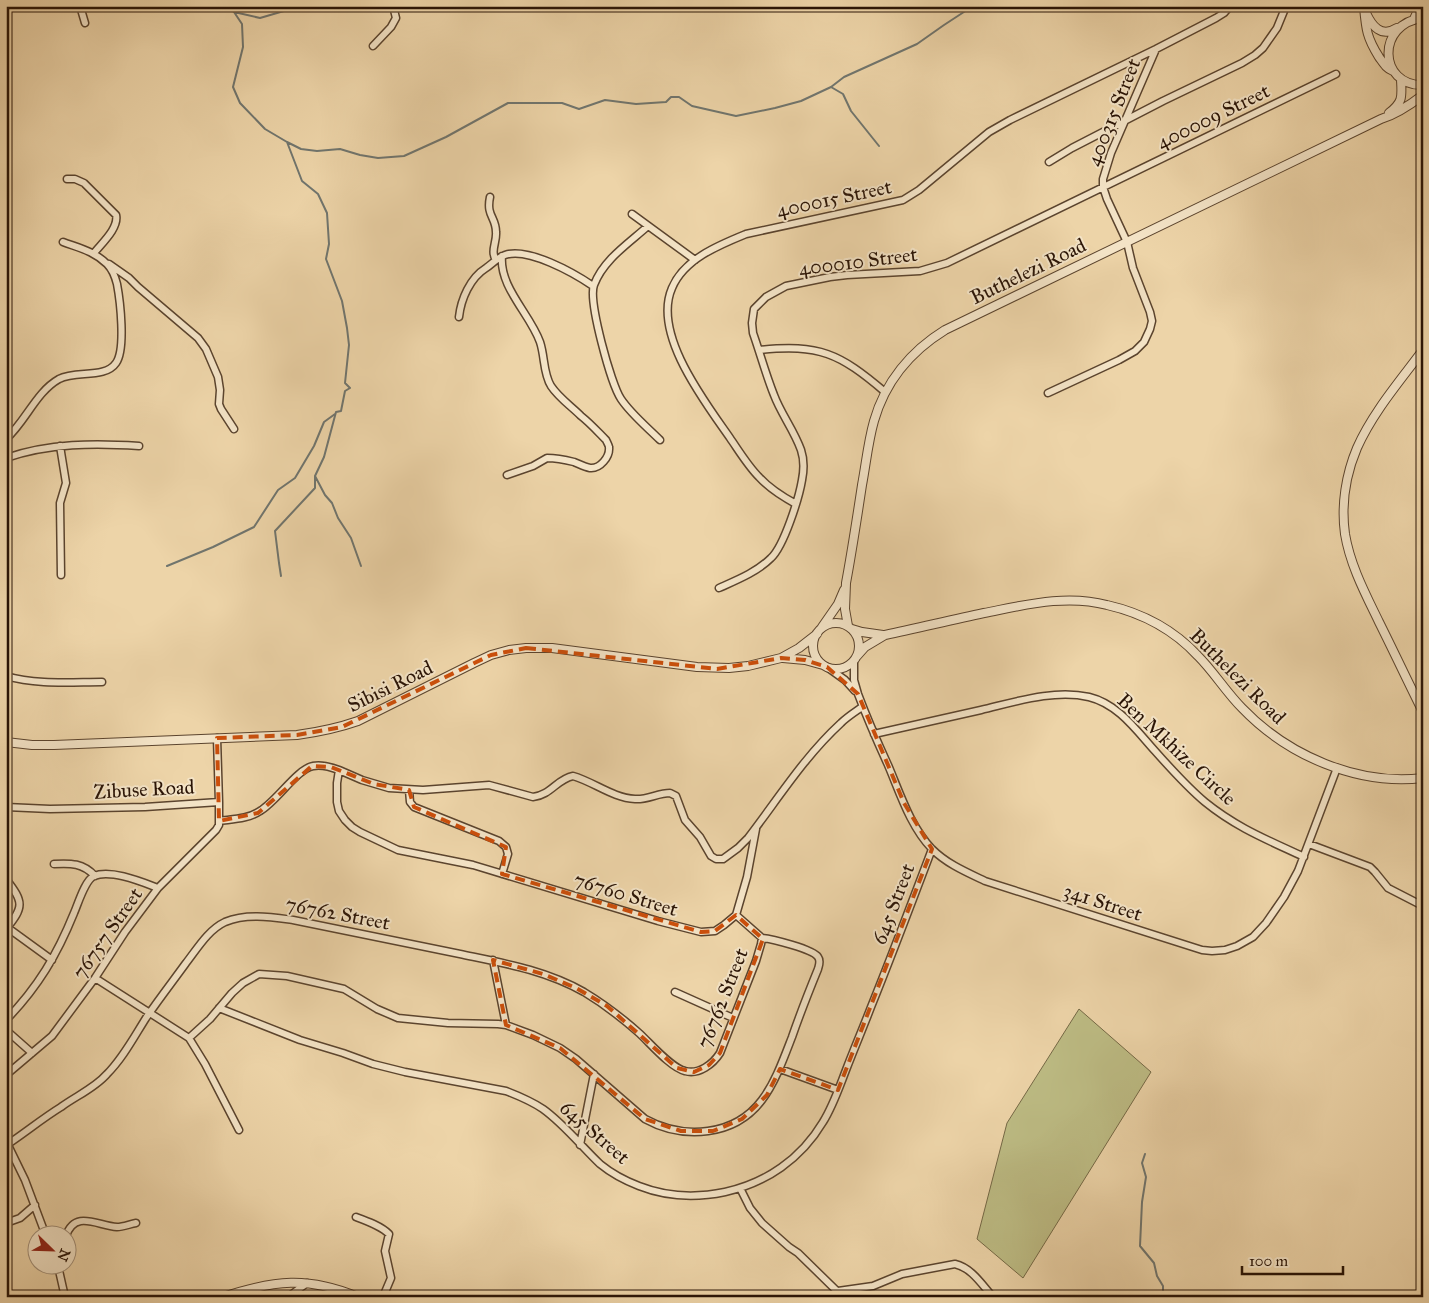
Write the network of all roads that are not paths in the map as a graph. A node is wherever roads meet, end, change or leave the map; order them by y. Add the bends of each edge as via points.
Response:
1 (80, 6) edge
2 (392, 6) edge
3 (1230, 6) edge
4 (1286, 6) edge
5 (1420, 6) edge
6 (1364, 7) edge
7 (1423, 18) edge
8 (1414, 19) junction
9 (86, 23) dead end
10 (1401, 26) junction
11 (373, 46) dead end
12 (1156, 49) junction
13 (1393, 72) junction
14 (1336, 74) dead end
15 (1401, 80) junction
16 (1423, 85) edge
17 (1423, 95) edge
18 (1381, 119) junction
19 (1126, 120) junction
20 (1049, 162) dead end
21 (67, 179) dead end
22 (1103, 187) junction
23 (490, 197) dead end
24 (632, 214) dead end
25 (648, 226) junction
26 (63, 242) dead end
27 (1127, 242) junction
28 (94, 254) junction
29 (499, 258) junction
30 (695, 260) junction
31 (103, 261) junction
32 (593, 286) junction
33 (459, 317) dead end
34 (759, 350) junction
35 (1423, 350) edge
36 (885, 392) junction
37 (1048, 393) dead end
38 (234, 429) dead end
39 (6, 438) edge
40 (660, 440) dead end
41 (60, 446) junction
42 (139, 446) dead end
43 (6, 458) edge
44 (507, 475) dead end
45 (796, 504) junction
46 (60, 575) dead end
47 (846, 583) junction
48 (719, 588) dead end
49 (850, 627) junction
50 (819, 631) junction
51 (885, 635) junction
52 (782, 658) junction
53 (855, 658) junction
54 (825, 666) junction
55 (6, 676) edge
56 (102, 682) dead end
57 (858, 694) junction
58 (862, 706) junction
59 (1423, 712) edge
60 (874, 734) junction
61 (217, 738) junction
62 (6, 742) edge
63 (1337, 768) junction
64 (339, 770) junction
65 (1423, 778) edge
66 (409, 790) junction
67 (219, 802) junction
68 (6, 807) edge
69 (219, 821) junction
70 (756, 828) junction
71 (1309, 844) junction
72 (932, 849) junction
73 (1304, 857) junction
74 (54, 864) dead end
75 (502, 874) junction
76 (95, 876) junction
77 (6, 879) edge
78 (158, 888) junction
79 (1423, 906) edge
80 (736, 914) junction
81 (7, 928) edge
82 (762, 938) junction
83 (52, 960) junction
84 (493, 960) junction
85 (96, 978) junction
86 (675, 992) dead end
87 (219, 1008) junction
88 (150, 1012) junction
89 (733, 1018) junction
90 (6, 1020) edge
91 (506, 1025) junction
92 (6, 1030) edge
93 (189, 1038) junction
94 (32, 1053) junction
95 (780, 1069) junction
96 (594, 1074) junction
97 (6, 1075) edge
98 (838, 1090) junction
99 (239, 1130) dead end
100 (7, 1143) edge
101 (580, 1145) junction
102 (740, 1188) junction
103 (34, 1205) junction
104 (356, 1216) dead end
105 (6, 1223) edge
106 (136, 1223) dead end
107 (42, 1226) edge
108 (70, 1226) edge
109 (61, 1276) edge
110 (307, 1283) junction
111 (841, 1294) edge
112 (65, 1297) edge
113 (223, 1297) edge
114 (288, 1297) edge
115 (358, 1297) edge
116 (383, 1297) edge
117 (993, 1297) edge

1 - 9 street
2 - 11 street via 396,18 392,27
3 - 12 street, 400015 Street via 1216,18
4 - 19 street via 1271,38 1255,55
5 - 8 street
6 - 10 street via 1377,29 1391,32
6 - 13 street via 1370,42 1386,68
7 - 8 street
8 - 10 street
10 - 13 street via 1389,44 1388,55
12 - 19 street, 400315 Street
12 - 30 street, 400015 Street via 988,132 903,200 746,234
13 - 15 street
14 - 22 street, 400009 Street
15 - 16 street
15 - 18 street, Buthelezi Road via 1399,105
17 - 18 street, Buthelezi Road via 1392,116
18 - 27 street, Buthelezi Road
19 - 20 street
19 - 22 street, 400315 Street via 1106,165
21 - 28 street via 84,183 116,215 114,227
22 - 27 street, 400315 Street
22 - 34 street, 400010 Street via 933,268 830,276 786,286 754,309 753,333
23 - 29 street via 489,209 497,234 493,252
24 - 25 street
25 - 30 street
25 - 32 street via 604,267
26 - 28 street
27 - 36 street, Buthelezi Road via 937,335 910,358
27 - 37 street, 400315 Street via 1152,321 1144,342 1119,360
28 - 31 street
29 - 32 street via 513,254 538,258
29 - 33 street via 475,277 462,301
29 - 44 street via 505,279 540,342 552,388 606,440 609,447 606,459 593,468 547,458
30 - 45 street, 400015 Street via 676,281 668,300 668,322 677,351 703,400 749,466
31 - 38 street via 129,278 198,338 218,377 219,404
31 - 39 street via 117,284 122,348 116,363 103,372 71,374 59,379
32 - 40 street via 598,326 617,392 625,405
34 - 36 street via 799,348 826,353 854,367
34 - 45 street, 400010 Street via 773,394 801,450 803,473
35 - 59 street via 1379,409 1357,449 1345,490 1344,514 1345,535 1355,569
36 - 47 street, Buthelezi Road via 870,436
41 - 42 street
41 - 43 street via 32,449
41 - 46 street via 66,483 60,502
45 - 48 street, 400010 Street via 773,557 745,576
47 - 49 street, Buthelezi Road via 845,609
47 - 50 street, Buthelezi Road via 838,604
49 - 50 street, Buthelezi Road via 834,623
49 - 51 street, Buthelezi Road via 869,634
49 - 53 street, Buthelezi Road via 858,641
50 - 52 street, Sibisi Road
50 - 54 street via 814,640 815,654
51 - 53 street, Buthelezi Road via 865,647
51 - 63 street, Buthelezi Road via 1034,603 1077,600 1106,604 1146,618 1167,630 1198,655 1260,726 1311,758
52 - 54 street, Sibisi Road
52 - 61 street, Sibisi Road via 717,669 552,648 509,650 474,663 342,727 297,735
53 - 54 street, Buthelezi Road via 842,668
53 - 57 street, 341 Street via 854,680
54 - 57 street, 341 Street
55 - 56 street via 38,681
57 - 58 street, 341 Street
58 - 60 street, 341 Street
58 - 70 street via 815,750
60 - 72 street, 341 Street via 913,821
60 - 73 street, Ben Mkhize Circle via 1039,697 1070,694 1091,697 1126,718 1205,802 1241,828
61 - 62 street, Sibisi Road via 54,745
61 - 67 street, Zibuse Road
63 - 65 street, Buthelezi Road via 1383,778
63 - 71 street, 341 Street
64 - 66 street via 388,788
64 - 69 street via 312,766 258,813
64 - 75 street, 76760 Street via 336,794 339,810 352,827 398,850
66 - 70 street via 489,785 533,797 548,793 573,776 628,798 644,799 670,793 676,796 685,820 712,856 720,860 738,848
66 - 75 street via 414,807 506,846 508,854
67 - 68 street, Zibuse Road via 145,807
67 - 69 street
69 - 78 street, 76757 Street via 212,834
70 - 80 street
71 - 73 street, 341 Street
71 - 79 street via 1370,867 1388,888
72 - 73 street, 341 Street via 955,866 985,881 1193,948 1212,951 1236,946 1261,930 1293,883
72 - 98 street, 645 Street
74 - 76 street via 80,866
75 - 80 street, 76760 Street via 701,932 715,931
76 - 78 street via 125,877
76 - 83 street via 85,887
77 - 81 street via 20,908
78 - 85 street, 76757 Street
80 - 82 street
81 - 83 street
82 - 89 street, 76762 Street
82 - 95 street, 76762 Street via 806,950 820,960
83 - 90 street via 35,987
84 - 88 street, 76762 Street via 292,920 248,917 225,922 212,931
84 - 89 street, 76762 Street via 543,974 592,997 683,1071 694,1072 713,1062 720,1053
84 - 91 street
85 - 88 street
85 - 94 street, 76757 Street via 52,1036
86 - 89 street
87 - 91 street, 76762 Street via 243,983 259,974 269,974 344,989 398,1018
87 - 93 street, 76762 Street
87 - 101 street, 645 Street via 373,1064 518,1095 559,1122
88 - 93 street
88 - 100 street, 76762 Street via 106,1076
91 - 96 street, 76762 Street via 546,1040
92 - 94 street
93 - 99 street
94 - 97 street, 76757 Street
95 - 96 street, 76762 Street via 767,1095 742,1119 726,1127 695,1133 671,1130 645,1119
95 - 98 street
96 - 101 street
98 - 102 street, 645 Street via 824,1121 798,1154 771,1174
100 - 103 street
101 - 102 street, 645 Street via 618,1176 655,1191 690,1196
102 - 111 street via 762,1223
103 - 105 street via 20,1218
103 - 107 street
104 - 116 street via 389,1234 385,1251 391,1278
106 - 108 street via 120,1227 94,1221 76,1222
109 - 112 street
110 - 113 street via 266,1285
110 - 114 street
110 - 115 street via 335,1288
111 - 117 street via 902,1274 955,1264 968,1269

